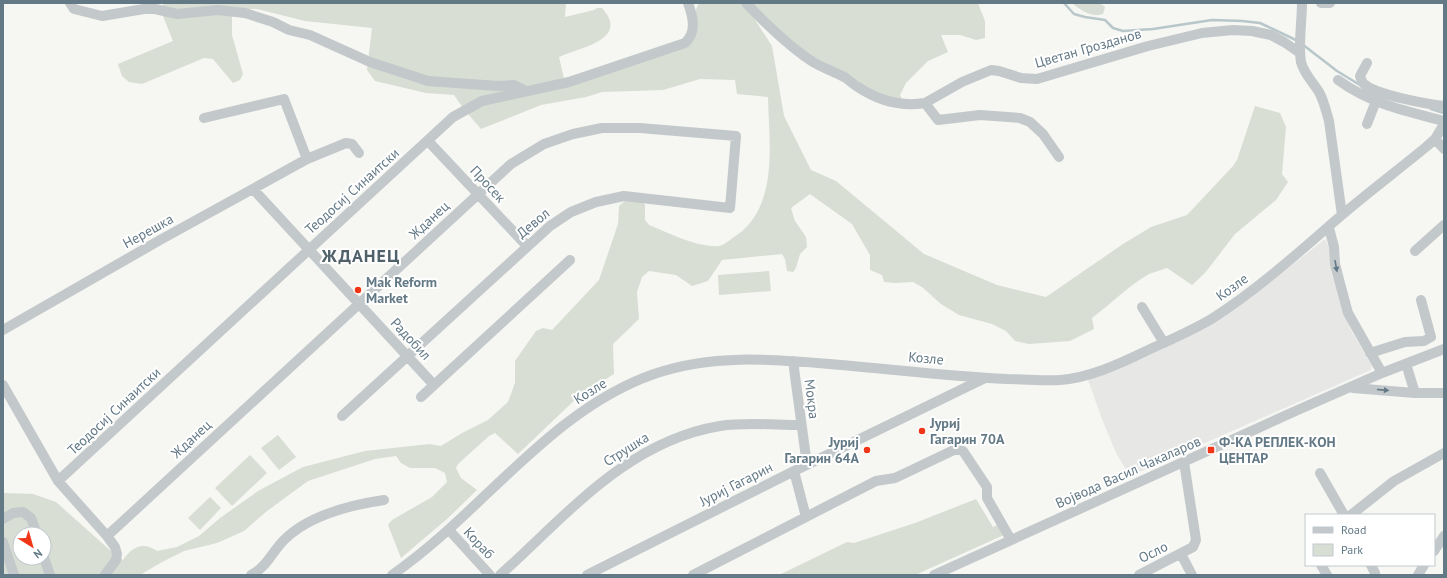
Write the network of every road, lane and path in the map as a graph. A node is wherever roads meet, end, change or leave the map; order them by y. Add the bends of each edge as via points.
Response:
1 (70, 3) edge
2 (688, 3) edge
3 (746, 3) edge
4 (1302, 3) edge
5 (1321, 3) edge
6 (1330, 3) edge
7 (1300, 53) junction
8 (1367, 63) dead end
9 (1338, 80) dead end
10 (526, 91) junction
11 (1380, 92) junction
12 (1375, 102) junction
13 (925, 103) junction
14 (1444, 106) edge
15 (204, 118) dead end
16 (1444, 122) edge
17 (1367, 124) dead end
18 (736, 136) joint
19 (1435, 139) junction
20 (428, 141) junction
21 (1444, 149) edge
22 (359, 153) dead end
23 (1058, 157) dead end
24 (307, 159) junction
25 (253, 189) junction
26 (478, 194) junction
27 (1342, 215) junction
28 (1444, 225) edge
29 (1328, 228) junction
30 (527, 246) junction
31 (309, 250) junction
32 (1415, 251) dead end
33 (570, 260) dead end
34 (1421, 300) dead end
35 (359, 304) junction
36 (1142, 307) dead end
37 (3, 330) edge
38 (1164, 343) junction
39 (1444, 350) edge
40 (1370, 353) junction
41 (408, 356) junction
42 (793, 361) junction
43 (1406, 364) junction
44 (1382, 373) junction
45 (985, 378) junction
46 (3, 385) edge
47 (434, 385) junction
48 (1351, 387) junction
49 (1415, 393) junction
50 (1444, 393) edge
51 (421, 397) dead end
52 (342, 416) dead end
53 (801, 425) junction
54 (1444, 454) edge
55 (1184, 462) junction
56 (806, 465) junction
57 (794, 471) junction
58 (1320, 473) dead end
59 (58, 481) junction
60 (384, 500) dead end
61 (1343, 514) edge
62 (1352, 514) edge
63 (806, 517) junction
64 (3, 519) edge
65 (34, 526) edge
66 (449, 530) junction
67 (107, 536) junction
68 (1444, 536) edge
69 (1011, 540) junction
70 (3, 542) edge
71 (1435, 550) edge
72 (1181, 554) junction
73 (1322, 566) edge
74 (1423, 566) edge
75 (14, 575) edge
76 (105, 575) edge
77 (251, 575) edge
78 (392, 575) edge
79 (490, 575) edge
80 (500, 575) edge
81 (587, 575) edge
82 (693, 575) edge
83 (934, 575) edge
84 (1139, 575) edge
85 (1192, 575) edge
86 (1327, 575) edge
87 (1418, 575) edge

1 - 10 street via 74,9 102,16 144,9 178,14 218,10 244,13 310,35 370,62 428,81 514,85
2 - 10 street, Теодосиј Синаитски via 693,16 693,27 692,35 685,43 569,82
3 - 13 street via 792,46 875,97 899,104
4 - 7 street
5 - 6 street
7 - 13 street, Цветан Грозданов via 1271,35 1252,31 1202,33 1037,78 1021,78 991,70 962,82
7 - 27 street via 1305,73 1320,93 1325,107
8 - 11 street via 1360,76 1362,81 1369,88
9 - 12 street
10 - 20 street, Теодосиј Синаитски via 482,101 467,108 453,117
11 - 12 street
11 - 14 street
12 - 16 street
12 - 17 street
13 - 23 street via 938,120 980,115 1020,118 1030,122 1043,134
15 - 24 street via 284,99
16 - 19 street, Козле
18 - 26 street, Жданец via 640,128 602,128 573,134 544,144 511,164
18 - 30 street, Девол via 730,208 624,196 596,202 571,212
19 - 21 street
19 - 27 street, Козле
20 - 26 street, Просек
20 - 31 street, Теодосиј Синаитски
22 - 24 street, Нерешка via 352,144 346,143
24 - 25 street, Нерешка
25 - 31 street, Радобил
25 - 37 street, Нерешка
26 - 30 street, Просек
26 - 35 street, Жданец
27 - 29 street, Козле
28 - 32 street
29 - 38 street, Козле via 1212,319
29 -> 40 street via 1346,309
30 - 41 street, Девол
31 - 35 street, Радобил
31 - 59 street, Теодосиј Синаитски
33 - 47 street
34 - 40 street via 1431,337 1424,341 1405,342
35 - 41 street, Радобил
35 - 67 street, Жданец
36 - 38 street
38 - 45 street, Козле via 1128,360 1076,378
39 - 43 street, Војвода Васил Чакаларов
40 - 44 street
41 - 47 street, Радобил
41 - 52 street, Девол
42 - 45 street, Козле
42 - 53 street, Мокра
42 - 66 street, Козле via 746,359 708,362 667,370 630,384 590,405 563,426
43 - 44 street, Војвода Васил Чакаларов
43 - 49 street
44 - 48 street, Војвода Васил Чакаларов
45 - 56 street, Јуриј Гагарин
46 - 59 street
47 - 51 street
48 -> 49 street
48 - 55 street, Војвода Васил Чакаларов
49 - 50 street
53 - 56 street, Мокра
53 - 80 street, Струшка via 719,426 656,446 602,481
54 - 62 street via 1394,481
55 - 69 street, Војвода Васил Чакаларов
55 - 72 street, Осло via 1196,540 1194,547
56 - 57 street, Јуриј Гагарин
57 - 63 street
57 - 81 street, Јуриј Гагарин
58 - 61 street
59 - 67 street
60 - 77 street via 312,520 285,539 263,567
63 - 69 street via 876,481 895,478 960,449 987,487 987,498
63 - 82 street
64 - 65 street via 13,512 23,512 31,518
66 - 78 street, Козле
66 - 79 street, Кораб
67 - 76 street via 117,554
68 - 71 street
69 - 83 street, Војвода Васил Чакаларов
70 - 75 street
72 - 84 street, Осло
72 - 85 street
73 - 86 street
74 - 87 street

